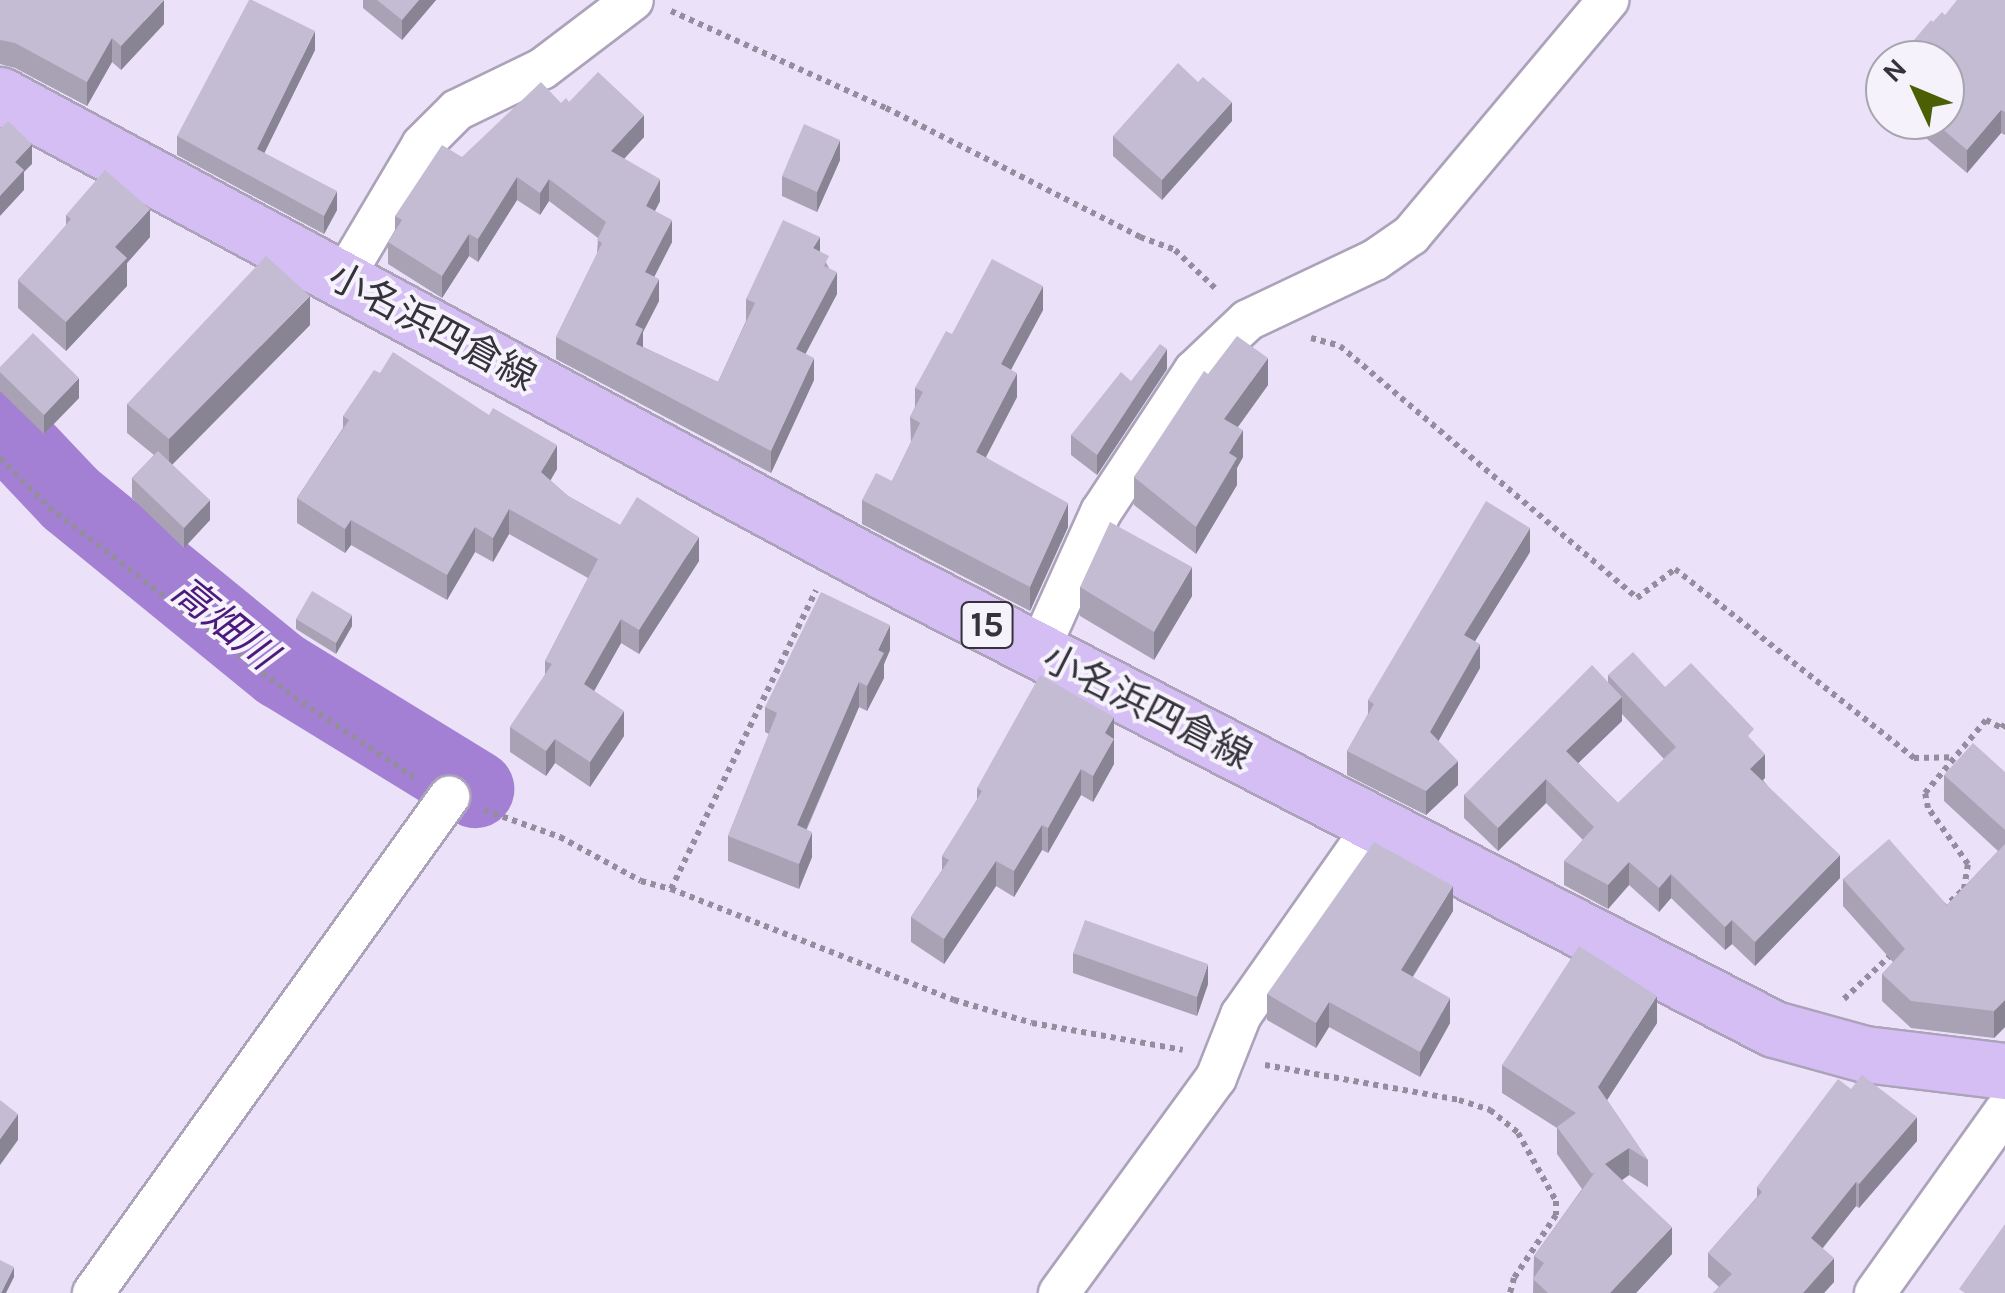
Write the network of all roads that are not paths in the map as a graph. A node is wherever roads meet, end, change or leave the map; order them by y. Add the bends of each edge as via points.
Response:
1 (1608, 0) edge
2 (648, 4) edge
3 (0, 95) edge
4 (342, 280) junction
5 (1038, 652) junction
6 (450, 797) road end
7 (1375, 824) junction
8 (2005, 1071) edge
9 (2005, 1111) edge
10 (1884, 1290) edge
11 (93, 1293) edge
12 (1059, 1293) edge

1 - 5 street via 1411,235 1375,260 1248,320 1194,371 1101,512
2 - 4 street via 457,110 422,145
3 - 4 main road, 小名浜四倉線 / 15
4 - 5 main road, 小名浜四倉線 / 15
5 - 7 main road, 小名浜四倉線 / 15
6 - 11 street
7 - 8 main road, 小名浜四倉線 / 15 via 1774,1028 1865,1054
7 - 12 street via 1240,1014 1216,1078
9 - 10 street

